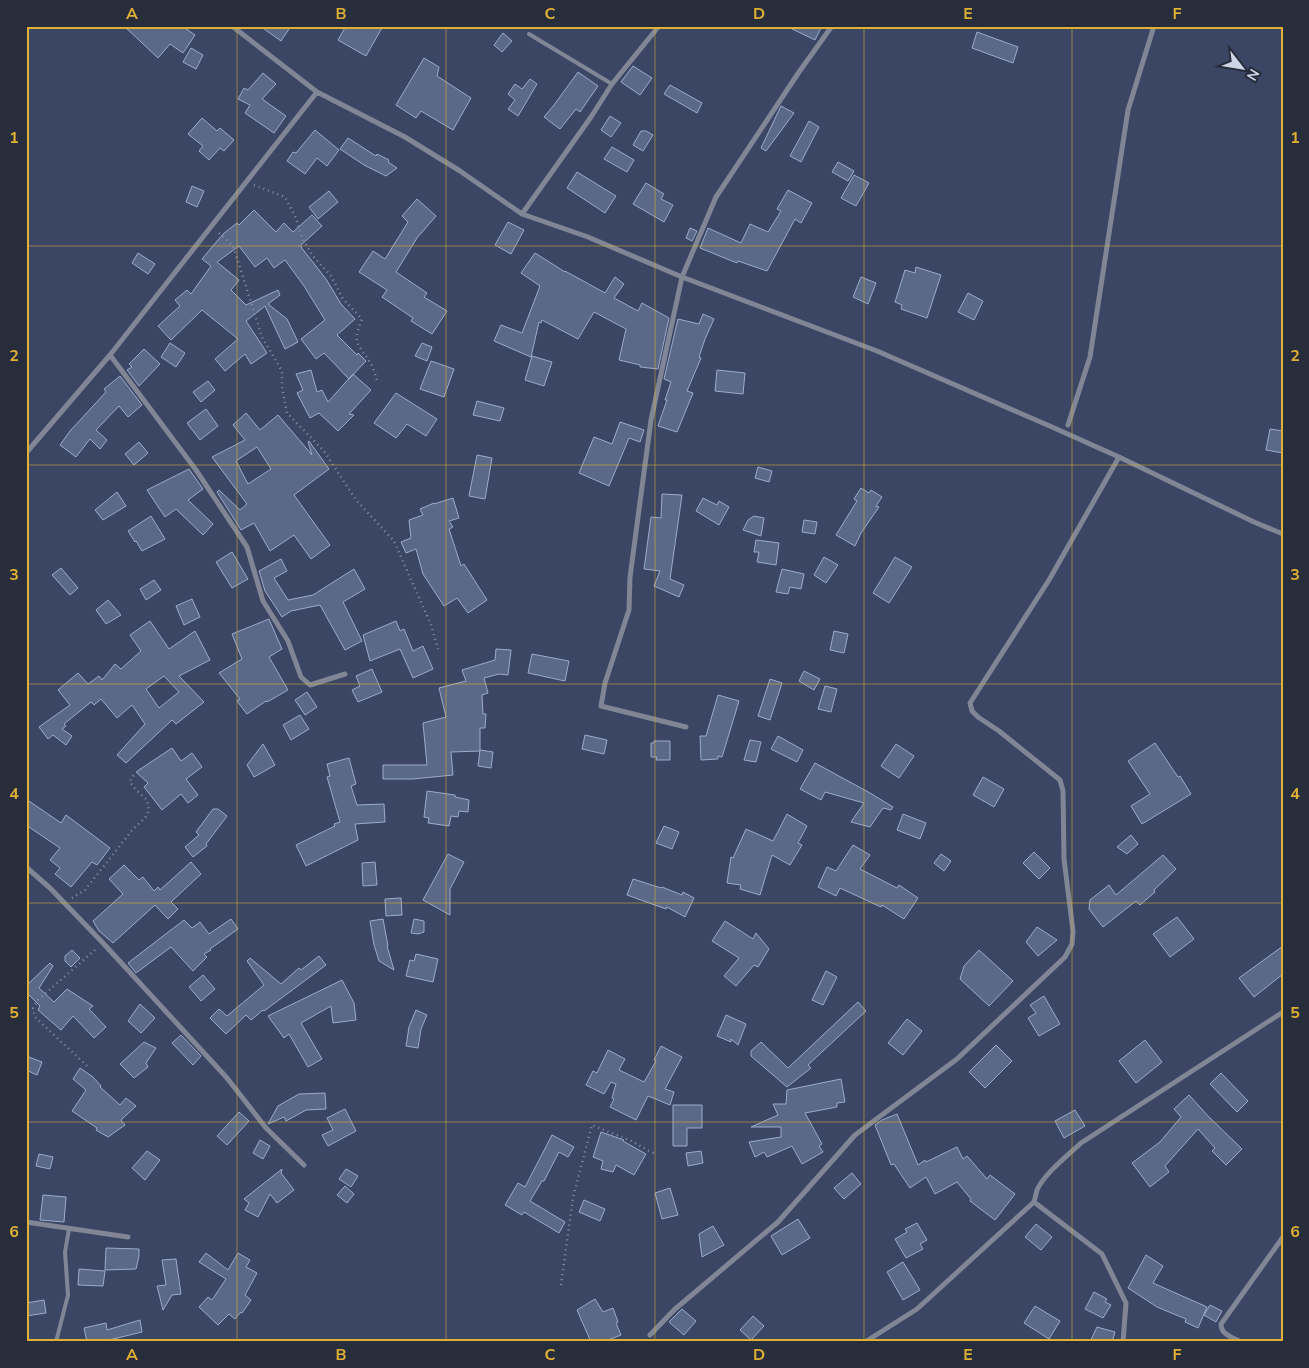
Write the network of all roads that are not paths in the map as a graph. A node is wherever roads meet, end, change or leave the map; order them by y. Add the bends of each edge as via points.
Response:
1 (232, 26) edge
2 (659, 26) edge
3 (832, 26) edge
4 (1154, 26) edge
5 (529, 34) dead end
6 (612, 84) junction
7 (317, 92) junction
8 (522, 214) junction
9 (682, 276) junction
10 (110, 354) junction
11 (1068, 425) dead end
12 (26, 453) edge
13 (1119, 457) junction
14 (1283, 534) edge
15 (345, 674) dead end
16 (686, 726) dead end
17 (26, 867) edge
18 (1283, 1012) edge
19 (304, 1165) dead end
20 (1034, 1202) junction
21 (26, 1222) edge
22 (69, 1228) junction
23 (128, 1237) dead end
24 (1283, 1237) edge
25 (650, 1335) dead end
26 (56, 1342) edge
27 (865, 1342) edge
28 (1123, 1342) edge
29 (1241, 1342) edge

1 - 7 street
2 - 6 street
3 - 9 street via 716,197
4 - 11 street via 1128,110 1090,356
5 - 6 lane
6 - 8 street
7 - 8 street via 405,137
7 - 10 street
8 - 9 street
9 - 13 street via 876,351
9 - 16 street via 651,420 628,610 605,683 602,706
10 - 12 street
10 - 15 street via 196,470 247,546 263,601 288,641 300,677 310,685
13 - 14 street
13 - 25 street via 1049,580 970,703 978,718 1060,780 1064,859 1073,930 1070,950 957,1059 855,1135 778,1222 674,1310
17 - 19 street via 103,943 227,1078 266,1128
18 - 20 street via 1081,1143 1048,1175 1037,1190
20 - 27 street via 917,1309
20 - 28 street via 1102,1254 1126,1303
21 - 22 street
22 - 23 street
22 - 26 lane via 65,1252 68,1295
24 - 29 street via 1221,1324 1224,1333

